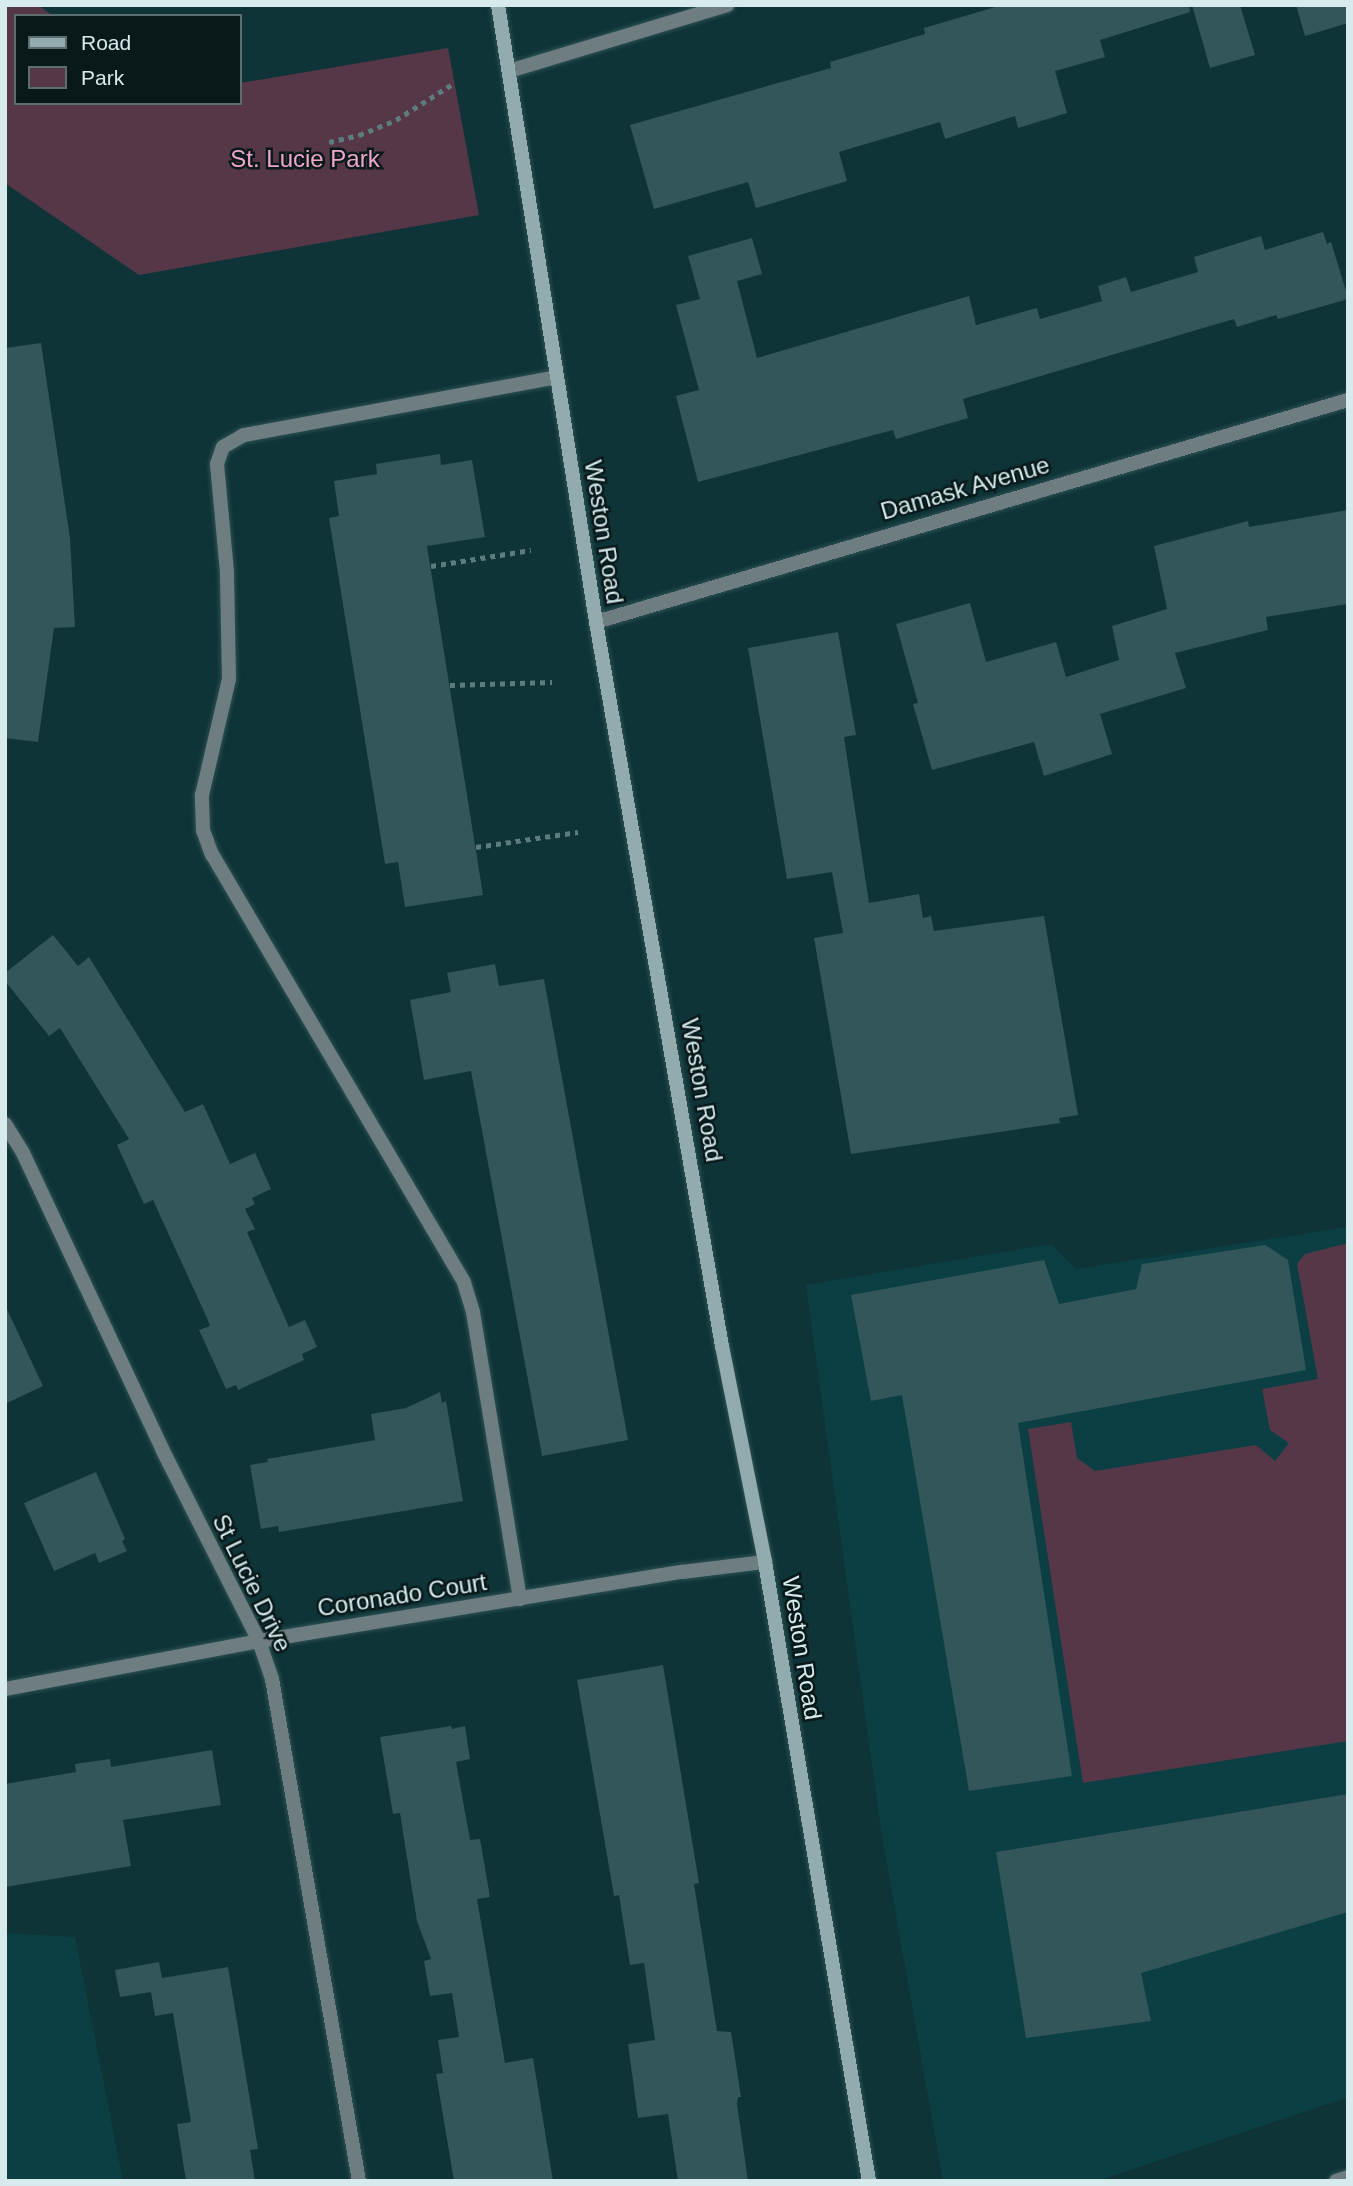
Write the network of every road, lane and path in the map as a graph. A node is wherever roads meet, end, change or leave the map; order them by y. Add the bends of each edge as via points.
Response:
1 (498, 5) edge
2 (727, 5) edge
3 (509, 71) junction
4 (454, 83) dead end
5 (329, 142) dead end
6 (557, 377) junction
7 (1348, 400) edge
8 (531, 550) dead end
9 (430, 566) dead end
10 (596, 622) junction
11 (552, 682) dead end
12 (450, 685) dead end
13 (578, 832) dead end
14 (475, 847) dead end
15 (5, 1124) edge
16 (765, 1562) junction
17 (520, 1599) junction
18 (259, 1641) junction
19 (5, 1689) edge
20 (1348, 2177) edge
21 (359, 2181) edge
22 (869, 2181) edge
23 (1336, 2181) edge

1 - 3 main road, Weston Road
2 - 3 street
3 - 6 main road, Weston Road
4 - 5 path via 396,120
6 - 10 main road, Weston Road
6 - 17 street via 244,435 223,447 217,464 228,572 229,678 202,795 203,830 212,855 464,1282 473,1312
7 - 10 street, Damask Avenue
8 - 9 path
10 - 16 main road, Weston Road via 722,1346
11 - 12 path
13 - 14 path
15 - 18 street, St Lucie Drive
16 - 17 street, Coronado Court
16 - 22 main road, Weston Road
17 - 18 street, Coronado Court
18 - 19 street, Coronado Court
18 - 21 street, St Lucie Drive via 272,1679
20 - 23 street

